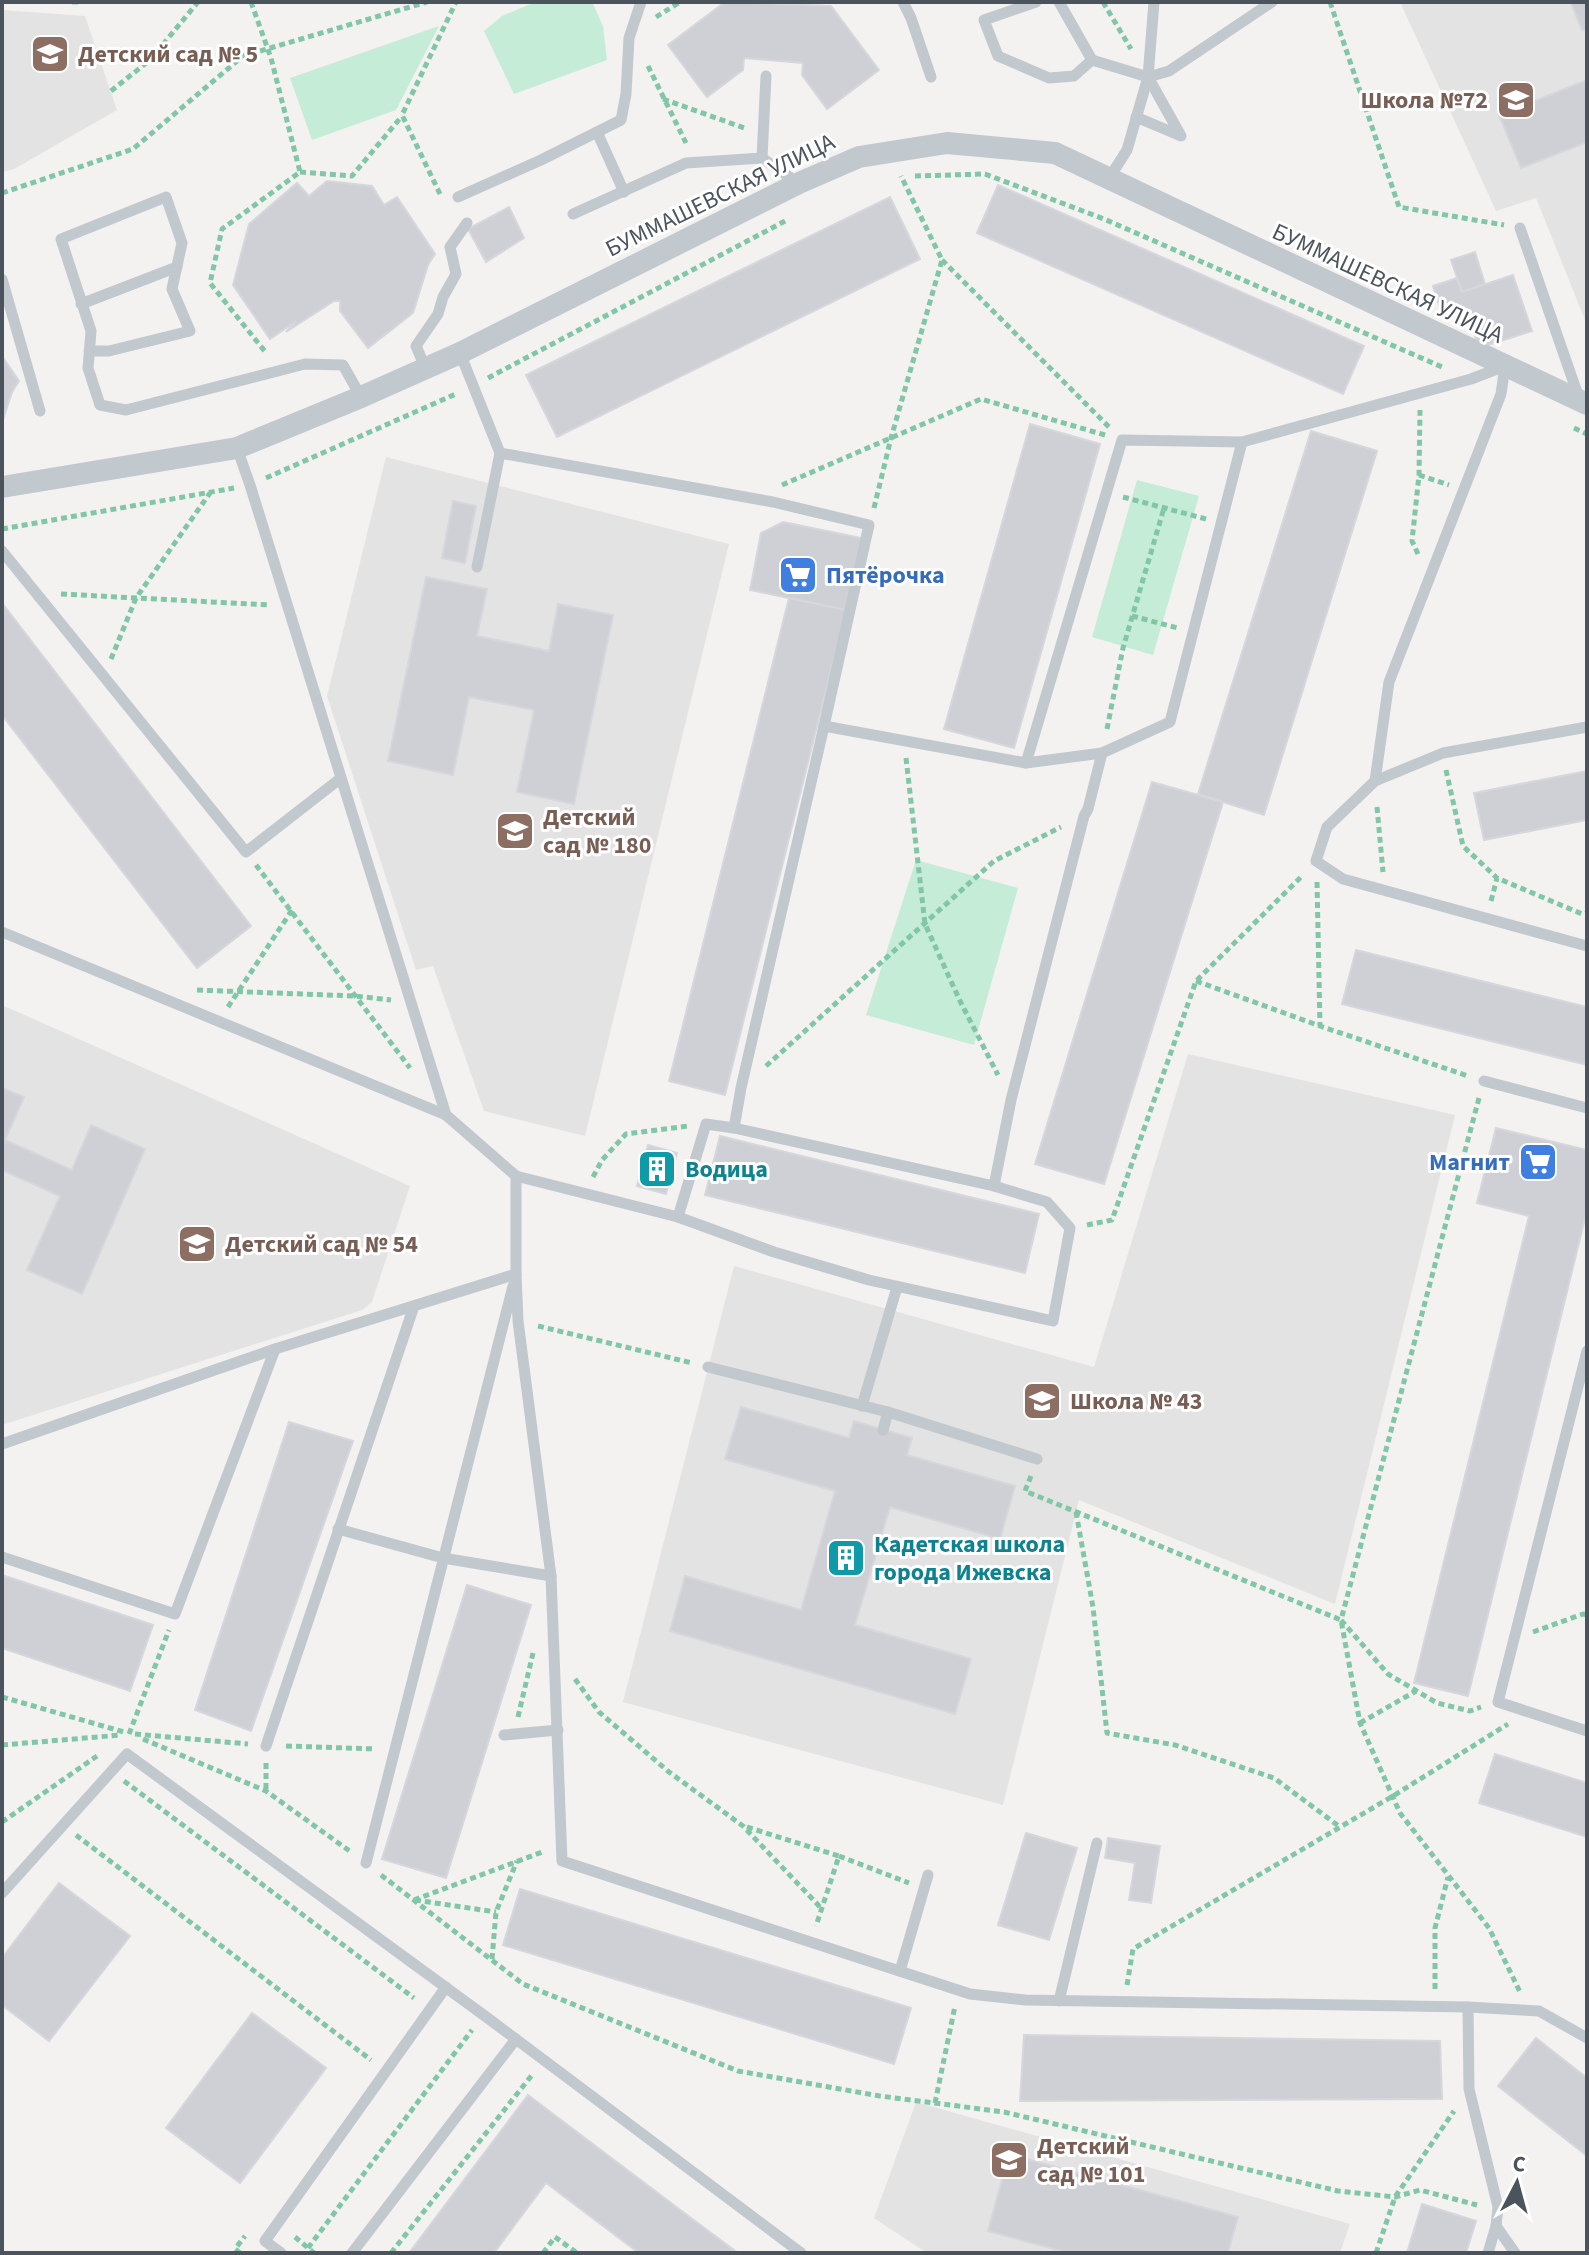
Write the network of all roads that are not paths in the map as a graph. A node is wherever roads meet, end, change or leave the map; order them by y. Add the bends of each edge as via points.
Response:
1 (641, 2) edge
2 (903, 2) edge
3 (1036, 2) edge
4 (1059, 2) edge
5 (1154, 2) edge
6 (1272, 2) edge
7 (1092, 60) junction
8 (766, 76) dead end
9 (931, 77) dead end
10 (1148, 77) junction
11 (1136, 117) junction
12 (597, 132) junction
13 (762, 158) junction
14 (1108, 180) junction
15 (799, 183) junction
16 (624, 192) junction
17 (458, 197) dead end
18 (573, 214) dead end
19 (467, 223) dead end
20 (1520, 228) road end
21 (177, 267) junction
22 (2, 279) edge
23 (81, 304) junction
24 (89, 351) junction
25 (460, 353) junction
26 (1505, 366) junction
27 (425, 367) junction
28 (361, 397) junction
29 (1584, 402) edge
30 (40, 411) dead end
31 (1242, 442) junction
32 (237, 448) junction
33 (500, 453) junction
34 (2, 487) edge
35 (2, 551) edge
36 (477, 567) dead end
37 (824, 726) junction
38 (1587, 727) edge
39 (1102, 753) junction
40 (1026, 763) junction
41 (341, 778) junction
42 (1375, 781) junction
43 (2, 932) edge
44 (1587, 946) edge
45 (1484, 1081) road end
46 (1587, 1108) edge
47 (446, 1115) junction
48 (734, 1128) junction
49 (516, 1176) junction
50 (994, 1186) junction
51 (678, 1217) junction
52 (516, 1274) junction
53 (897, 1287) junction
54 (414, 1306) junction
55 (275, 1349) junction
56 (1587, 1351) edge
57 (708, 1367) road end
58 (862, 1406) junction
59 (888, 1412) junction
60 (883, 1430) dead end
61 (2, 1444) edge
62 (1037, 1459) road end
63 (338, 1529) junction
64 (2, 1557) edge
65 (443, 1558) junction
66 (551, 1576) junction
67 (558, 1730) junction
68 (1587, 1731) edge
69 (504, 1735) dead end
70 (266, 1746) road end
71 (1097, 1843) dead end
72 (366, 1863) road end
73 (928, 1875) dead end
74 (2, 1893) edge
75 (900, 1971) junction
76 (446, 1987) junction
77 (1059, 2001) junction
78 (1468, 2007) junction
79 (1587, 2038) edge
80 (516, 2039) junction
81 (1496, 2226) junction
82 (281, 2253) edge
83 (352, 2253) edge
84 (801, 2253) edge
85 (1488, 2253) edge
86 (1515, 2253) edge

1 - 12 lane via 629,38 621,120
2 - 9 lane
3 - 7 lane via 984,20 998,56 1049,78 1074,76
4 - 7 lane
5 - 10 lane
6 - 10 lane via 1169,71
7 - 10 lane
8 - 13 lane
10 - 11 lane
10 - 11 lane via 1181,136
11 - 14 lane via 1127,150
12 - 16 lane
12 - 17 lane
13 - 15 lane
13 - 16 lane via 686,163
14 - 15 street, БУММАШЕВСКАЯ УЛИЦА via 1055,153 947,143 859,157
14 - 26 street, БУММАШЕВСКАЯ УЛИЦА
15 - 25 street, БУММАШЕВСКАЯ УЛИЦА
16 - 18 lane
19 - 27 lane via 450,247 456,274 416,346
20 - 29 lane
21 - 23 lane
21 - 23 lane via 182,243 166,197 61,239
21 - 24 lane via 172,289 190,331
22 - 30 lane
23 - 24 lane via 91,331
24 - 28 lane via 88,368 100,405 126,410 305,364 343,365
25 - 27 street, БУММАШЕВСКАЯ УЛИЦА
25 - 33 lane
26 - 29 street, БУММАШЕВСКАЯ УЛИЦА
26 - 31 lane
26 - 42 lane via 1501,394 1389,682
27 - 28 street, БУММАШЕВСКАЯ УЛИЦА
28 - 32 street, БУММАШЕВСКАЯ УЛИЦА
31 - 39 lane via 1170,722
31 - 40 lane via 1122,440
32 - 34 street, БУММАШЕВСКАЯ УЛИЦА
32 - 41 lane
33 - 36 lane
33 - 37 lane via 773,502 869,525
35 - 41 lane via 246,852
37 - 40 lane
37 - 48 lane
38 - 42 lane via 1443,753
39 - 40 lane
39 - 50 lane via 1011,1100
41 - 47 lane
42 - 44 lane via 1327,827 1316,861 1343,879
43 - 47 lane
45 - 46 lane
47 - 49 lane
48 - 50 lane
48 - 51 lane via 706,1124
49 - 51 lane
49 - 52 lane
50 - 53 lane via 1047,1202 1070,1228 1053,1321
51 - 53 lane via 774,1252
52 - 54 lane
52 - 65 lane
52 - 66 lane
53 - 58 lane
54 - 55 lane
54 - 63 lane
55 - 61 lane
55 - 64 lane via 175,1614
56 - 68 lane via 1498,1702
57 - 58 lane
58 - 59 lane
59 - 60 lane
59 - 62 lane
63 - 65 lane
63 - 70 lane
65 - 66 lane
65 - 72 lane
66 - 67 lane
67 - 69 lane
67 - 75 lane via 562,1861
71 - 77 lane
73 - 75 lane
74 - 76 lane via 127,1754
75 - 77 lane via 970,1994
76 - 80 lane
76 - 82 lane via 265,2241
77 - 78 lane
78 - 79 lane via 1539,2011
78 - 81 lane via 1469,2089 1498,2207
80 - 83 lane
80 - 84 lane
81 - 85 lane
81 - 86 lane

